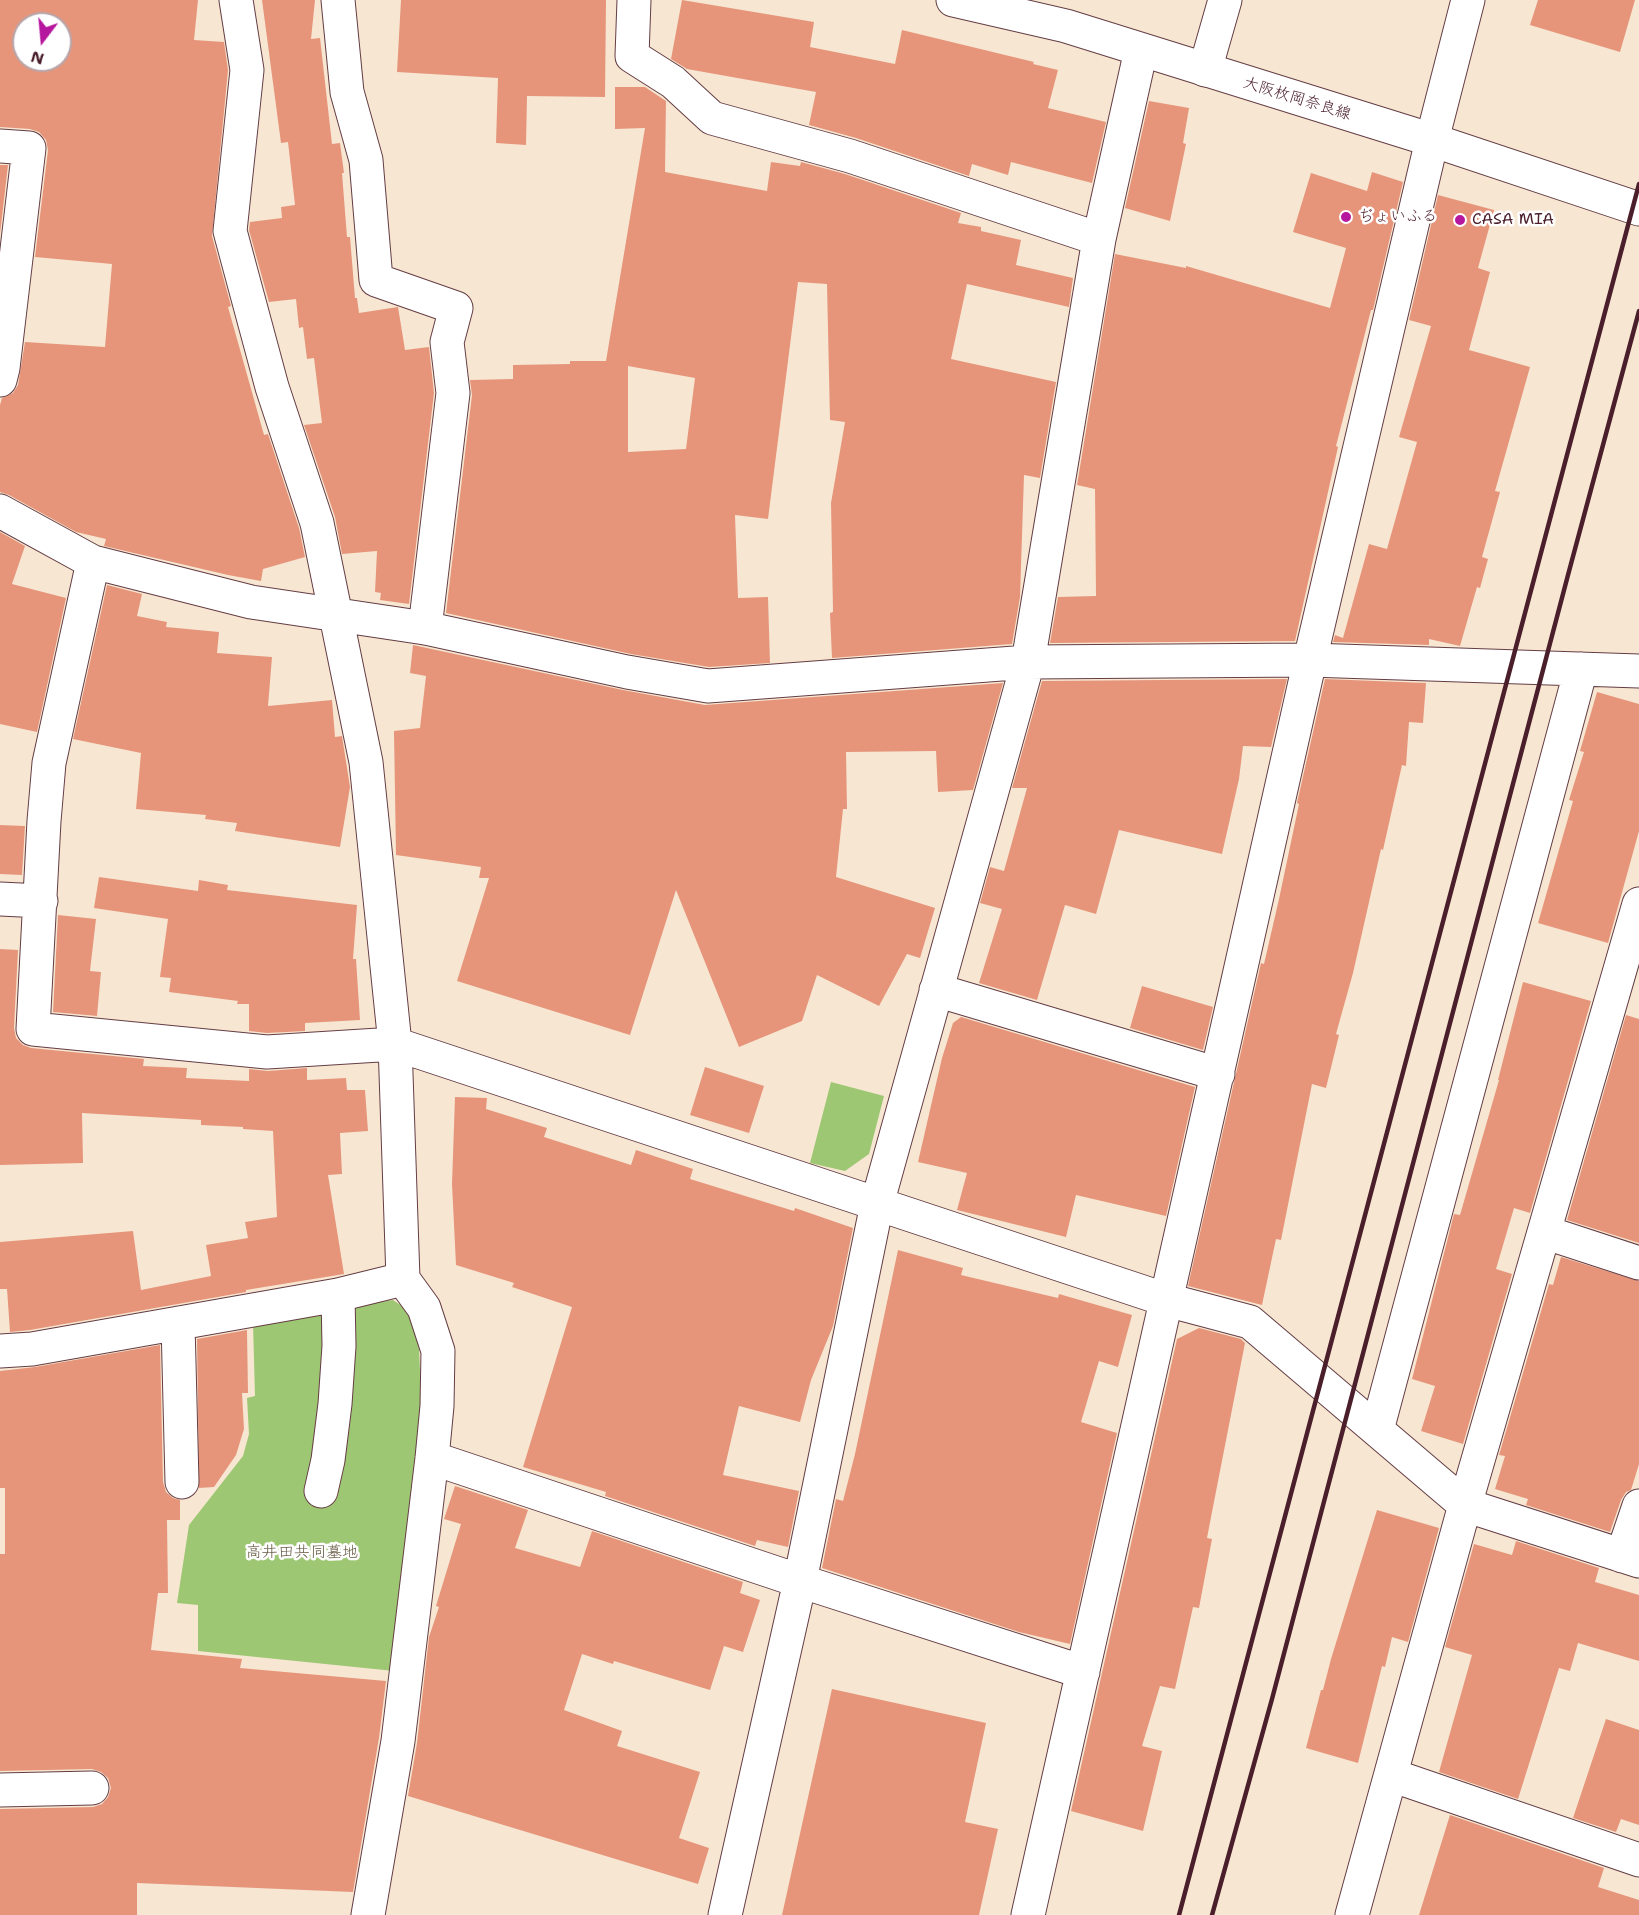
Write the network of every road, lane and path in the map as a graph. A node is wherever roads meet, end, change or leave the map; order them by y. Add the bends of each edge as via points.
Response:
1 (236, 0) edge
2 (338, 0) edge
3 (634, 0) edge
4 (1225, 0) edge
5 (1468, 0) edge
6 (962, 1) edge
7 (1141, 50) junction
8 (1205, 70) junction
9 (1432, 141) junction
10 (0, 146) edge
11 (1639, 209) edge
12 (1099, 239) junction
13 (0, 380) edge
14 (0, 511) edge
15 (93, 562) junction
16 (334, 614) junction
17 (425, 628) junction
18 (1310, 660) junction
19 (1028, 662) junction
20 (1581, 669) junction
21 (1639, 671) edge
22 (0, 899) edge
23 (40, 901) junction
24 (1639, 904) edge
25 (936, 990) junction
26 (395, 1044) junction
27 (1218, 1074) junction
28 (877, 1204) junction
29 (1544, 1232) junction
30 (1639, 1263) edge
31 (403, 1279) junction
32 (338, 1295) junction
33 (1167, 1300) junction
34 (178, 1323) junction
35 (0, 1351) edge
36 (1377, 1430) junction
37 (432, 1458) junction
38 (182, 1482) dead end
39 (321, 1491) dead end
40 (1465, 1505) junction
41 (1639, 1506) edge
42 (1631, 1559) edge
43 (800, 1581) junction
44 (1083, 1672) junction
45 (1391, 1775) junction
46 (92, 1788) dead end
47 (0, 1790) edge
48 (1639, 1860) edge
49 (368, 1915) edge
50 (725, 1915) edge
51 (1028, 1915) edge
52 (1352, 1915) edge

1 - 16 street via 248,70 230,231 272,387 317,523
2 - 17 street via 347,92 366,160 376,280 456,308 447,342 453,393
3 - 12 street via 632,56 673,82 712,118 850,156
4 - 8 street
5 - 9 street
6 - 7 street, 大阪枚岡奈良線 via 1066,26
7 - 8 street, 大阪枚岡奈良線
7 - 12 street
8 - 9 street, 大阪枚岡奈良線
9 - 11 street, 大阪枚岡奈良線
9 - 18 street
10 - 13 street via 29,148
12 - 19 street
14 - 15 street
15 - 16 street via 251,602
15 - 23 street via 49,763
16 - 17 street
16 - 26 street via 366,762
17 - 19 street via 708,686
18 - 19 street
18 - 20 street
18 - 27 street
19 - 25 street
20 - 21 street
20 - 36 street
22 - 23 street
23 - 26 street via 33,1029 267,1052
24 - 29 street
25 - 27 street
25 - 28 street
26 - 28 street
26 - 31 street
27 - 33 street
28 - 33 street
28 - 43 street
29 - 30 street
29 - 40 street
31 - 32 street
31 - 37 street via 423,1308 438,1351
32 - 34 street
32 - 39 street via 336,1392
33 - 36 street via 1250,1322
33 - 44 street
34 - 35 street
34 - 38 street
36 - 40 street
37 - 43 street
37 - 49 street via 398,1741
40 - 42 street
40 - 45 street
41 - 42 street
43 - 44 street
43 - 50 street
44 - 51 street
45 - 48 street
45 - 52 street
46 - 47 street

